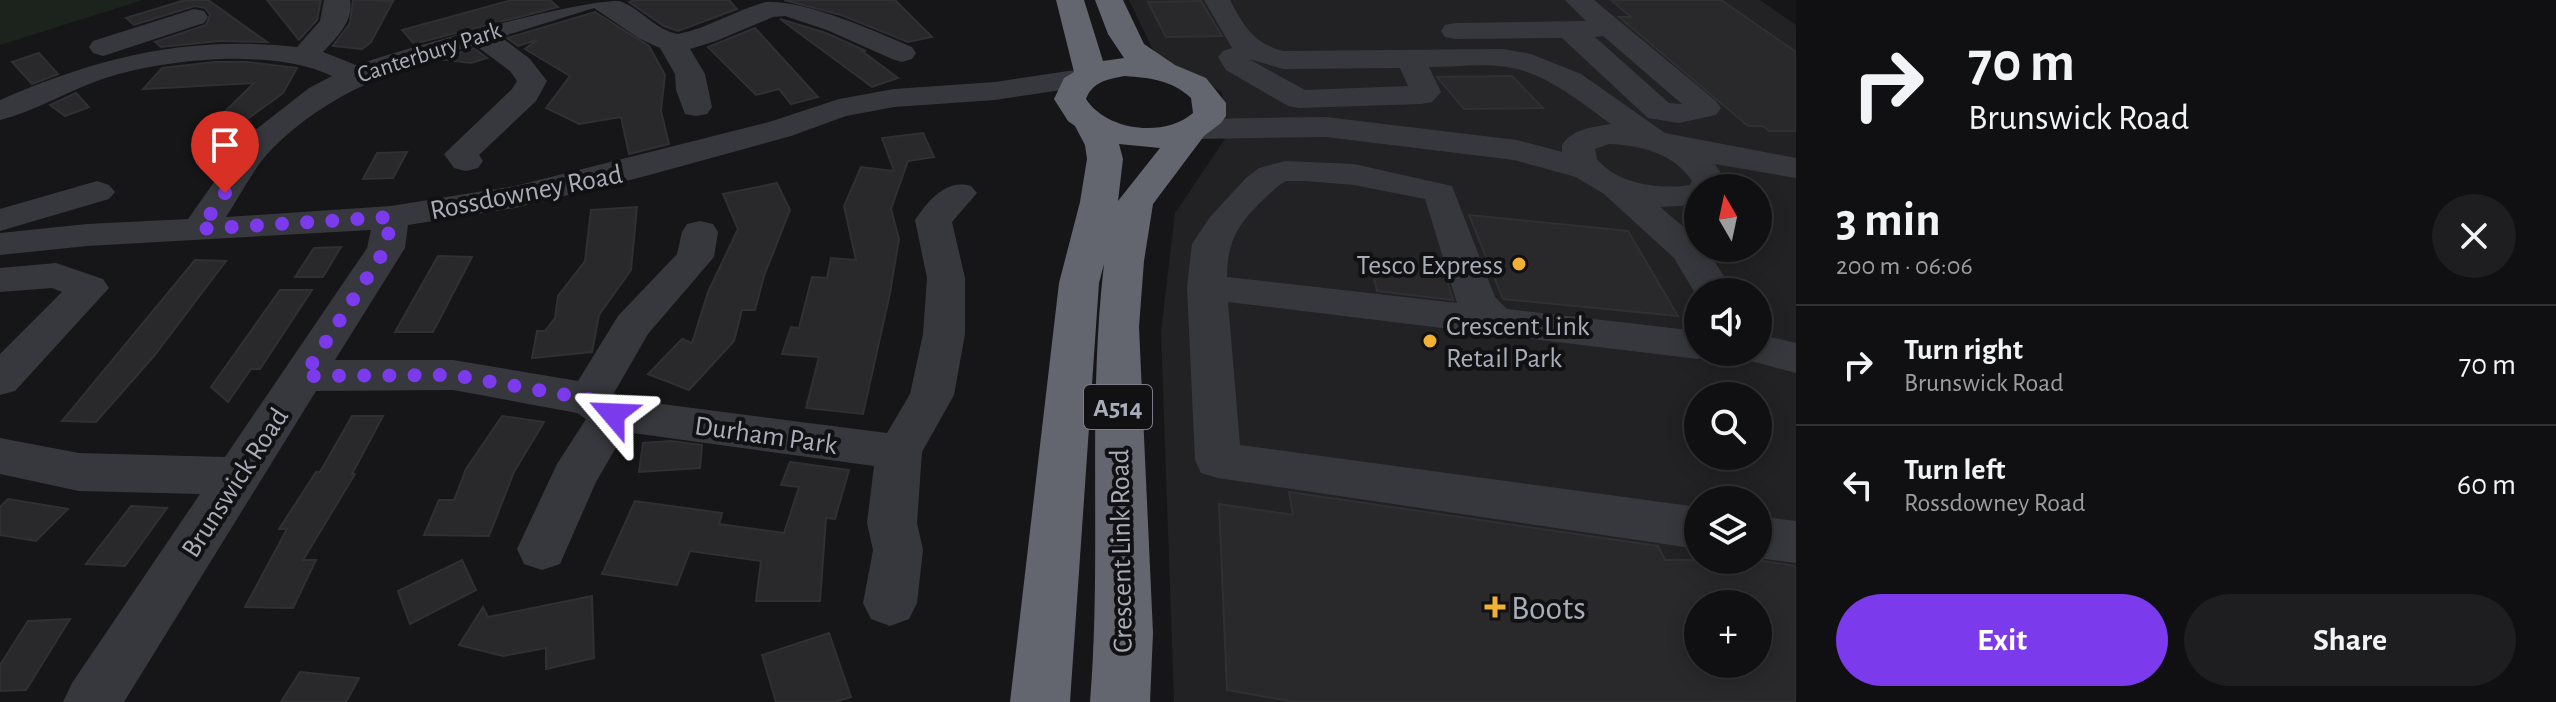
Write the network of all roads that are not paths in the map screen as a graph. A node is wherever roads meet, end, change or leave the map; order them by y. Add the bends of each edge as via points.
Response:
1 (337, 0) edge
2 (1070, 0) edge
3 (1109, 0) edge
4 (1217, 0) edge
5 (1578, 0) edge
6 (586, 1) edge
7 (194, 17) dead end
8 (1612, 28) junction
9 (1569, 29) junction
10 (1378, 32) dead end
11 (480, 35) junction
12 (672, 43) junction
13 (1245, 47) junction
14 (1414, 49) junction
15 (902, 53) dead end
16 (304, 56) junction
17 (121, 64) junction
18 (1164, 71) junction
19 (355, 75) junction
20 (1084, 96) junction
21 (1592, 99) junction
22 (696, 107) dead end
23 (0, 111) edge
24 (1196, 117) junction
25 (1661, 143) junction
26 (1595, 159) junction
27 (466, 161) dead end
28 (1793, 168) edge
29 (1706, 174) edge
30 (1756, 174) edge
31 (97, 192) dead end
32 (959, 193) dead end
33 (1684, 195) edge
34 (391, 217) junction
35 (0, 220) edge
36 (200, 229) junction
37 (700, 232) dead end
38 (0, 244) edge
39 (1684, 246) edge
40 (0, 280) edge
41 (1207, 287) junction
42 (1496, 322) junction
43 (1684, 343) edge
44 (1772, 352) edge
45 (1796, 358) edge
46 (304, 376) junction
47 (0, 380) edge
48 (601, 406) junction
49 (899, 452) junction
50 (0, 456) edge
51 (237, 476) junction
52 (1684, 526) edge
53 (1772, 539) edge
54 (1796, 542) edge
55 (542, 549) dead end
56 (890, 603) dead end
57 (92, 702) edge
58 (1040, 702) edge
59 (1120, 702) edge

1 - 16 street via 337,18
2 - 20 highway, Crescent Link Road / A514 via 1087,53
3 - 18 highway via 1127,45 1139,59
4 - 13 street
5 - 8 street
6 - 11 street, Canterbury Park
6 - 12 street, Canterbury Park via 622,12
7 - 17 street via 102,46
8 - 9 street
8 - 9 street via 1705,108 1679,114 1659,111
9 - 14 street
10 - 14 street
11 - 19 street, Canterbury Park
11 - 27 street via 520,65 532,81 525,94 461,154
12 - 15 street via 775,8 804,12
12 - 22 street via 690,74
13 - 14 street via 1283,60
13 - 14 street via 1233,53 1236,64 1299,99 1313,100 1421,95 1426,92 1414,67
14 - 21 street via 1531,63 1570,80
16 - 17 street via 225,53
16 - 19 street
17 - 23 street
18 - 20 highway via 1125,67
18 - 24 highway via 1184,79
19 - 36 street, Canterbury Park via 320,95 257,145
20 - 24 highway via 1108,131 1143,138 1169,137
20 - 34 street, Rossdowney Road via 995,91 894,98 839,108 630,170 515,197
20 - 58 highway, Crescent Link Road / A514 via 1105,159 1079,283
21 - 25 street
21 - 26 street
24 - 26 street
24 - 59 highway, Crescent Link Road / A514 via 1135,203 1124,261 1118,327 1124,633
25 - 26 street via 1615,134
25 - 28 street
25 - 29 street via 1696,162
26 - 33 street via 1659,198
26 - 39 street
28 - 30 street
31 - 35 street
32 - 49 street via 933,220 946,278 944,334 932,395
34 - 36 street, Rossdowney Road
34 - 46 street, Brunswick Road via 386,248
36 - 38 street, Rossdowney Road
37 - 48 street via 695,257 632,326
40 - 47 street via 56,275 89,288
41 - 42 street
41 - 42 street via 1214,236 1269,176 1298,170 1411,183 1440,193 1477,303
41 - 52 street via 1218,460
42 - 43 street
44 - 45 street
46 - 48 street, Durham Park via 453,375
46 - 51 street, Brunswick Road
48 - 49 street, Durham Park
48 - 55 street
49 - 56 street via 892,523 898,550
50 - 51 street via 79,472
51 - 57 street, Brunswick Road
53 - 54 street

